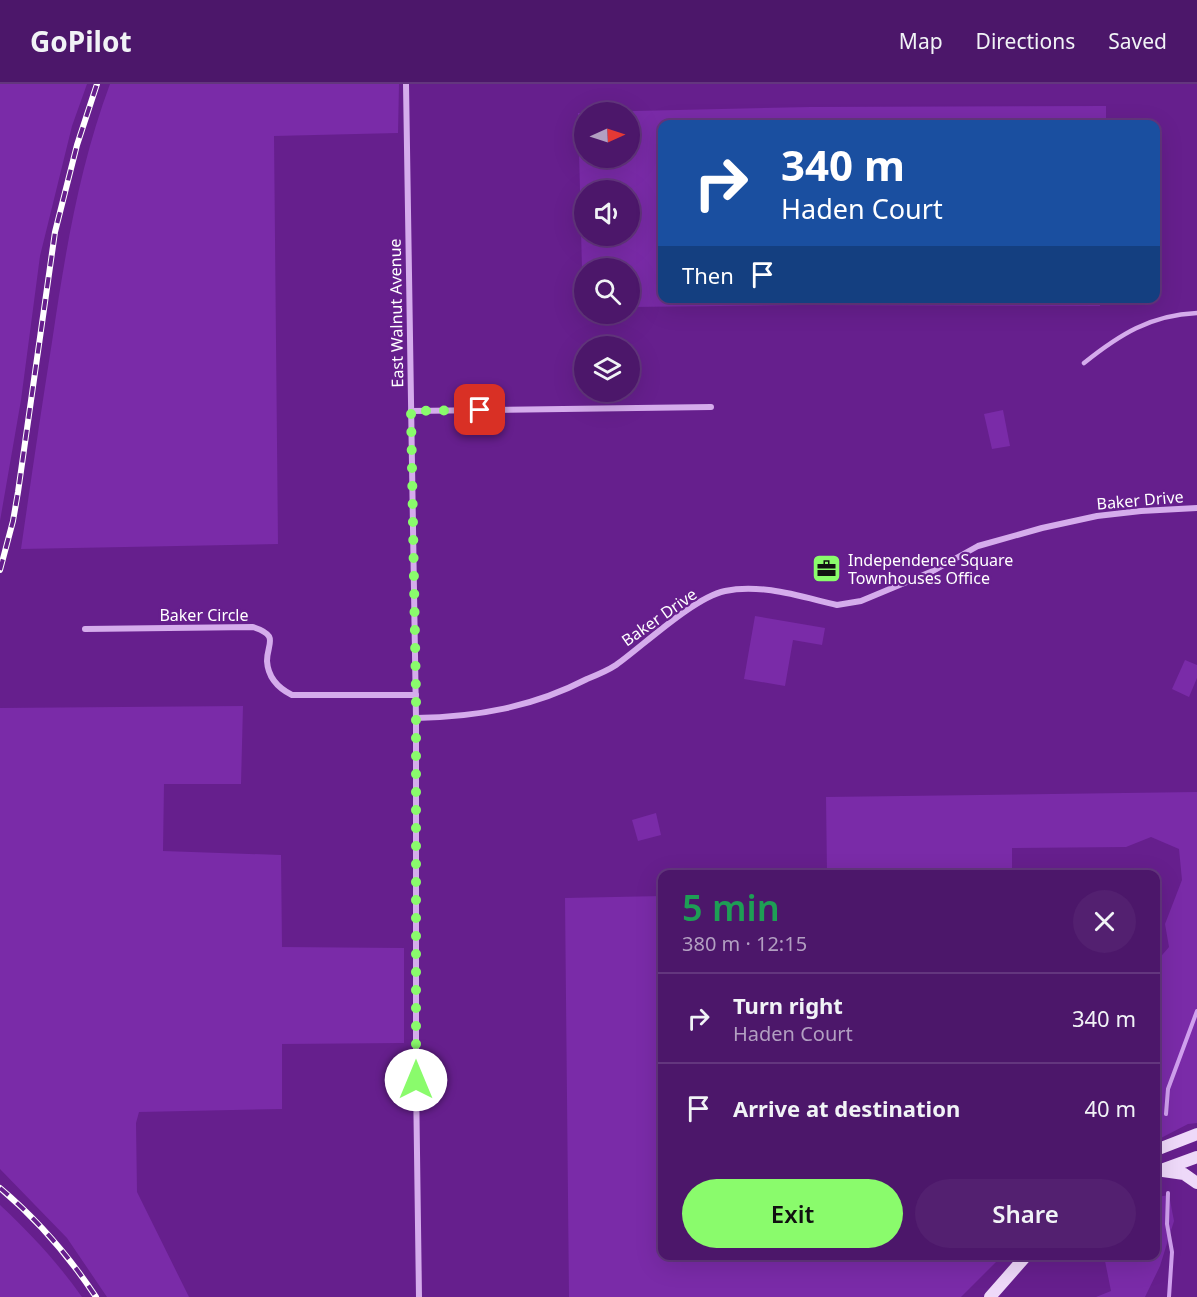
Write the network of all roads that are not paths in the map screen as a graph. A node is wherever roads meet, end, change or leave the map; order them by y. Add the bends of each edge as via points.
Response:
1 (406, 84) edge
2 (1197, 313) edge
3 (1084, 363) dead end
4 (711, 407) dead end
5 (411, 411) junction
6 (1197, 508) edge
7 (85, 629) dead end
8 (416, 695) junction
9 (416, 718) junction
10 (1197, 1134) edge
11 (1160, 1148) edge
12 (1197, 1157) edge
13 (1160, 1171) edge
14 (1160, 1172) edge
15 (1197, 1184) edge
16 (1022, 1260) edge
17 (419, 1297) edge
18 (990, 1297) edge

1 - 5 street, East Walnut Avenue
2 - 3 lane via 1176,314 1127,331
4 - 5 street
5 - 8 street, East Walnut Avenue
6 - 9 street, Baker Drive via 1097,516 1042,528 978,546 933,571 850,604 754,588 724,591 696,605 613,666 561,693 496,711
7 - 8 street, Baker Circle via 253,627 264,630 270,639 267,660 271,677 281,690 292,695
8 - 9 street, East Walnut Avenue
9 - 17 street, East Walnut Avenue
10 - 11 main road
12 - 13 main road
14 - 15 main road via 1184,1174
16 - 18 main road

